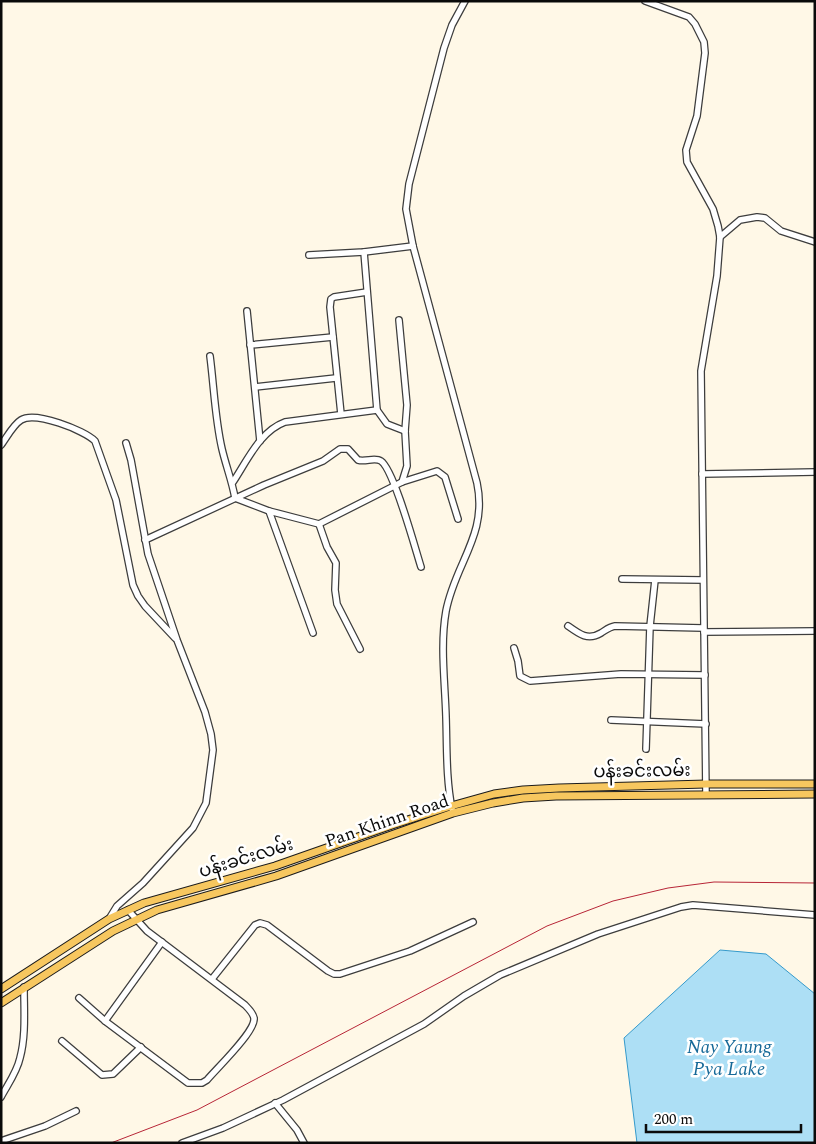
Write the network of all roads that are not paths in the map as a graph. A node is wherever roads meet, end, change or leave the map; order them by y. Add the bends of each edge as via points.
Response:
1 (465, 1) edge
2 (645, 1) edge
3 (718, 226) junction
4 (733, 226) junction
5 (720, 237) junction
6 (815, 242) edge
7 (413, 246) junction
8 (364, 252) junction
9 (309, 255) dead end
10 (367, 292) junction
11 (247, 311) dead end
12 (399, 320) dead end
13 (333, 337) junction
14 (250, 345) junction
15 (210, 356) dead end
16 (336, 378) junction
17 (255, 387) junction
18 (377, 410) junction
19 (341, 414) junction
20 (405, 431) junction
21 (260, 441) junction
22 (126, 443) dead end
23 (1, 445) edge
24 (815, 472) edge
25 (702, 474) junction
26 (233, 482) junction
27 (402, 482) junction
28 (395, 485) junction
29 (235, 498) junction
30 (270, 512) junction
31 (458, 519) dead end
32 (319, 524) junction
33 (144, 540) junction
34 (421, 567) dead end
35 (622, 579) dead end
36 (655, 580) junction
37 (703, 580) junction
38 (568, 626) dead end
39 (650, 626) junction
40 (704, 630) junction
41 (815, 631) edge
42 (313, 632) dead end
43 (177, 640) junction
44 (514, 648) dead end
45 (360, 649) dead end
46 (648, 674) junction
47 (705, 675) junction
48 (611, 720) dead end
49 (647, 720) junction
50 (706, 724) junction
51 (646, 748) dead end
52 (706, 784) junction
53 (815, 784) edge
54 (815, 794) edge
55 (706, 795) junction
56 (452, 810) junction
57 (128, 910) junction
58 (815, 915) edge
59 (109, 919) junction
60 (135, 919) junction
61 (473, 922) dead end
62 (162, 942) junction
63 (212, 980) junction
64 (24, 987) junction
65 (1, 989) edge
66 (79, 998) dead end
67 (1, 1003) edge
68 (105, 1020) junction
69 (62, 1041) dead end
70 (141, 1047) junction
71 (1, 1097) edge
72 (275, 1103) junction
73 (76, 1111) dead end
74 (1, 1141) edge
75 (182, 1143) edge
76 (304, 1143) edge

1 - 7 street via 444,48 409,184 406,209
2 - 3 street via 689,17 704,42 697,116 685,156 709,200
3 - 4 street
3 - 5 street
4 - 5 street
4 - 6 street via 747,218 761,217 781,231
5 - 25 street via 715,292 701,371
7 - 8 street
7 - 56 street via 480,501 477,528 451,595 445,624 448,778
8 - 9 street
8 - 10 street
10 - 13 street via 331,299
10 - 18 street
11 - 14 street
12 - 20 street via 407,405
13 - 14 street
13 - 16 street
14 - 17 street
15 - 26 street via 220,441
16 - 17 street
16 - 19 street
17 - 21 street
18 - 19 street
18 - 20 street via 387,424
19 - 21 street via 275,425
20 - 27 street via 407,466
21 - 26 street
22 - 33 street
23 - 43 street via 19,421 32,417 88,434 95,441 116,500 133,585 138,596
24 - 25 street
25 - 37 street
26 - 29 street
27 - 28 street
27 - 31 street via 436,471 442,474
28 - 29 street via 380,460 358,460 344,448 323,461
28 - 32 street
28 - 34 street
29 - 30 street
29 - 33 street
30 - 32 street
30 - 42 street
32 - 45 street via 336,563 337,604
33 - 43 street
35 - 36 street
36 - 37 street
36 - 39 street
37 - 40 street
38 - 39 street via 583,637 600,634 615,626
39 - 40 street
39 - 46 street
40 - 41 street
40 - 47 street
43 - 59 street via 211,734 212,764 206,803 193,828 143,883 117,906
44 - 46 street via 520,676 530,682
46 - 47 street
46 - 49 street
47 - 50 street
48 - 49 street
49 - 50 street
49 - 51 street
50 - 52 street
52 - 53 main road, ပန်းခင်းလမ်း
52 - 55 street
52 - 56 main road, ပန်းခင်းလမ်း via 523,790 494,794
54 - 55 main road, Pan Khinn Road
55 - 56 main road, Pan Khinn Road via 556,796
56 - 57 main road, ပန်းခင်းလမ်း
56 - 60 main road, Pan Khinn Road via 276,876 182,902
57 - 59 main road, ပန်းခင်းလမ်း
57 - 60 street
58 - 72 street via 693,905 598,934 500,975 424,1024
59 - 65 main road, ပန်းခင်းလမ်း
60 - 62 street
60 - 64 main road, Pan Khinn Road
61 - 63 street via 410,951 340,974 328,971 260,923 255,925
62 - 63 street
62 - 68 street
63 - 70 street via 245,1005 254,1020 252,1031 207,1080 188,1083
64 - 67 main road, Pan Khinn Road
64 - 71 street via 20,1058
66 - 68 street
68 - 70 street
69 - 70 street via 102,1075 113,1074
72 - 75 street
72 - 76 street
73 - 74 street

